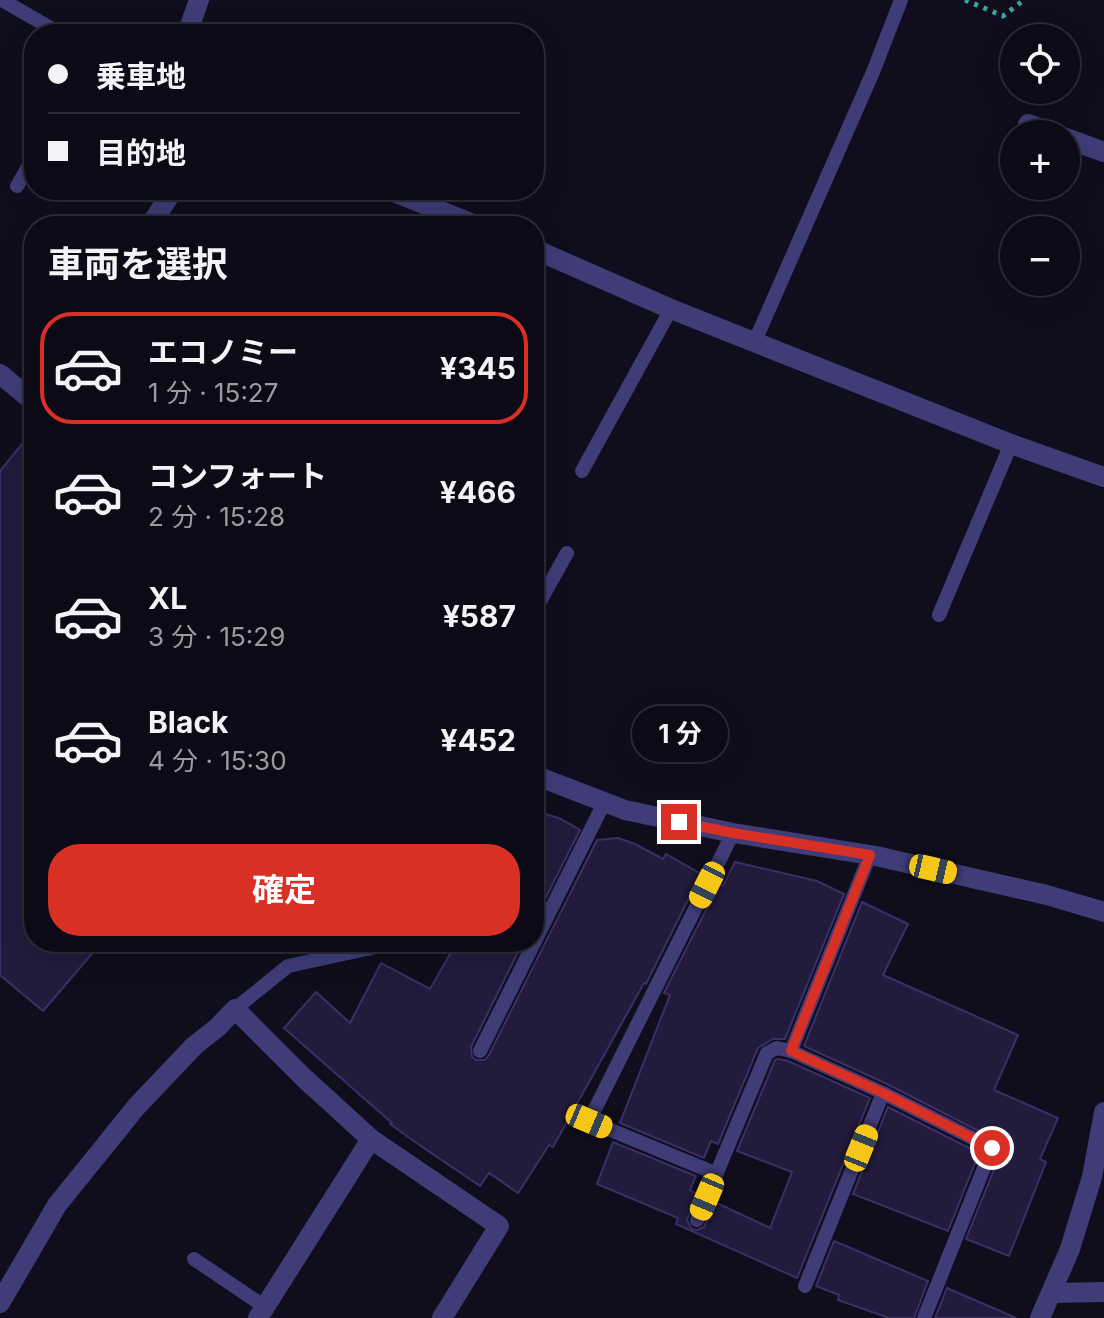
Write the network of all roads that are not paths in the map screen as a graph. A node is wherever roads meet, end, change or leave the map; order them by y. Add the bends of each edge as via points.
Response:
1 (2, 0) edge
2 (199, 0) edge
3 (901, 0) edge
4 (44, 24) edge
5 (191, 24) edge
6 (1080, 143) edge
7 (1104, 152) edge
8 (24, 174) edge
9 (17, 186) dead end
10 (414, 200) edge
11 (453, 216) edge
12 (544, 259) edge
13 (671, 309) junction
14 (755, 341) junction
15 (2, 379) edge
16 (24, 395) edge
17 (1011, 444) junction
18 (582, 471) dead end
19 (1104, 477) edge
20 (567, 553) dead end
21 (544, 594) edge
22 (939, 615) dead end
23 (544, 782) edge
24 (604, 803) junction
25 (733, 833) junction
26 (870, 855) junction
27 (1104, 912) edge
28 (544, 923) edge
29 (353, 952) edge
30 (530, 952) edge
31 (235, 1009) junction
32 (480, 1051) dead end
33 (791, 1051) junction
34 (883, 1093) junction
35 (1104, 1112) edge
36 (371, 1139) junction
37 (717, 1174) junction
38 (697, 1220) dead end
39 (194, 1259) dead end
40 (805, 1286) dead end
41 (1104, 1292) edge
42 (1051, 1293) junction
43 (0, 1303) edge
44 (261, 1312) edge
45 (442, 1318) edge
46 (924, 1318) edge
47 (1040, 1318) edge

1 - 4 lane
2 - 5 street
3 - 14 lane
6 - 7 street
8 - 9 lane
10 - 11 street
12 - 13 street
13 - 14 street
13 - 18 lane
14 - 17 street
15 - 16 street
17 - 19 street
17 - 22 lane
20 - 21 lane
23 - 24 street
24 - 25 street
24 - 28 lane
25 - 26 street
25 - 37 lane via 589,1121
26 - 27 street
26 - 33 lane
29 - 31 lane via 288,966
30 - 32 lane
31 - 36 street
31 - 43 street via 137,1106 57,1205
33 - 34 lane
33 - 37 lane via 777,1048 767,1053
34 - 40 lane
34 - 46 lane via 992,1148
35 - 42 street via 1092,1177
36 - 44 street
36 - 45 street via 499,1226
37 - 38 lane
39 - 44 lane
41 - 42 street
42 - 47 street

